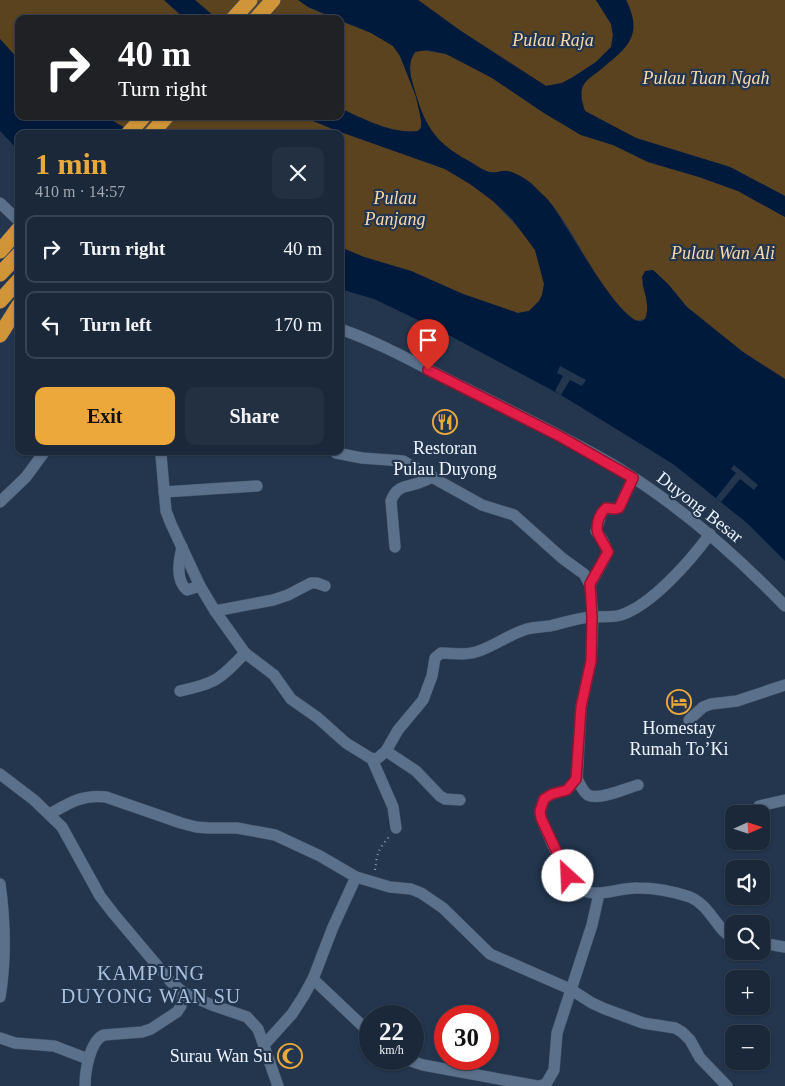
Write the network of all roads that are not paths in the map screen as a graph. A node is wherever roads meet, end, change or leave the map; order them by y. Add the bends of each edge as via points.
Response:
1 (250, 0) edge
2 (273, 0) edge
3 (237, 15) edge
4 (260, 15) edge
5 (140, 120) edge
6 (132, 130) edge
7 (0, 203) edge
8 (15, 217) edge
9 (15, 234) edge
10 (0, 251) edge
11 (15, 258) edge
12 (0, 274) edge
13 (15, 284) edge
14 (0, 301) edge
15 (15, 311) edge
16 (344, 331) edge
17 (0, 335) edge
18 (41, 455) edge
19 (161, 455) edge
20 (344, 455) edge
21 (433, 476) junction
22 (633, 478) junction
23 (257, 486) dead end
24 (164, 492) junction
25 (0, 502) edge
26 (710, 534) junction
27 (395, 547) dead end
28 (590, 584) junction
29 (325, 586) dead end
30 (785, 606) edge
31 (215, 610) junction
32 (592, 617) junction
33 (244, 652) junction
34 (785, 685) edge
35 (180, 691) dead end
36 (689, 720) dead end
37 (386, 751) junction
38 (372, 760) junction
39 (0, 774) edge
40 (576, 779) junction
41 (638, 785) dead end
42 (460, 800) dead end
43 (785, 800) edge
44 (763, 805) edge
45 (50, 814) junction
46 (396, 828) road end
47 (356, 877) junction
48 (0, 884) edge
49 (599, 894) junction
50 (725, 932) edge
51 (770, 944) edge
52 (785, 947) edge
53 (312, 979) junction
54 (570, 989) junction
55 (184, 993) junction
56 (0, 997) edge
57 (359, 1023) edge
58 (0, 1038) edge
59 (264, 1045) junction
60 (88, 1059) junction
61 (424, 1065) edge
62 (85, 1086) edge
63 (278, 1086) edge
64 (538, 1086) edge
65 (727, 1086) edge

1 - 3 highway
2 - 4 highway
5 - 6 highway
7 - 8 street
9 - 10 highway
11 - 12 highway
13 - 14 highway
15 - 17 highway
16 - 22 street, Duyong Besar via 545,429
18 - 25 street via 26,477
19 - 24 street
20 - 21 street via 402,461
21 - 27 street via 421,483 399,488 394,494 391,501
21 - 28 street via 482,505 514,515 584,574
22 - 26 street, Duyong Besar
22 - 28 street via 619,508 606,508 601,514 596,531 608,552
23 - 24 street
24 - 31 street via 166,510 200,586
26 - 30 street, Duyong Besar
26 - 32 street via 692,557 650,597 620,615
28 - 32 street
29 - 31 street via 311,583 273,600
31 - 33 street
32 - 37 street via 517,632 478,652 441,653 435,658 423,700 398,730
32 - 40 street via 591,661 581,707
33 - 35 street via 218,680
33 - 38 street via 274,675 291,699
34 - 36 street via 737,701 711,704
37 - 38 street
37 - 42 street via 416,771 440,796
38 - 46 street via 392,802
39 - 45 street
40 - 41 street via 587,795 592,796
40 - 49 street via 567,790 544,799 541,818 572,882 579,888
43 - 44 street
45 - 47 street via 76,799 106,797 188,825 237,828 275,835
45 - 55 street via 62,827 100,896 155,964
47 - 53 street
47 - 54 street via 421,893 443,908 490,954
48 - 56 street via 3,956
49 - 50 street via 638,888 690,897 709,911
49 - 54 street
51 - 52 street
53 - 57 street
53 - 59 street via 292,1014
54 - 64 street via 556,1033 554,1070 546,1084
54 - 65 street via 605,1009 643,1023 682,1032 700,1058
55 - 59 street via 247,1017 258,1029
55 - 60 street via 177,1012 151,1029 99,1036
58 - 60 street via 15,1043 54,1046
59 - 63 street
60 - 62 street
61 - 64 street

